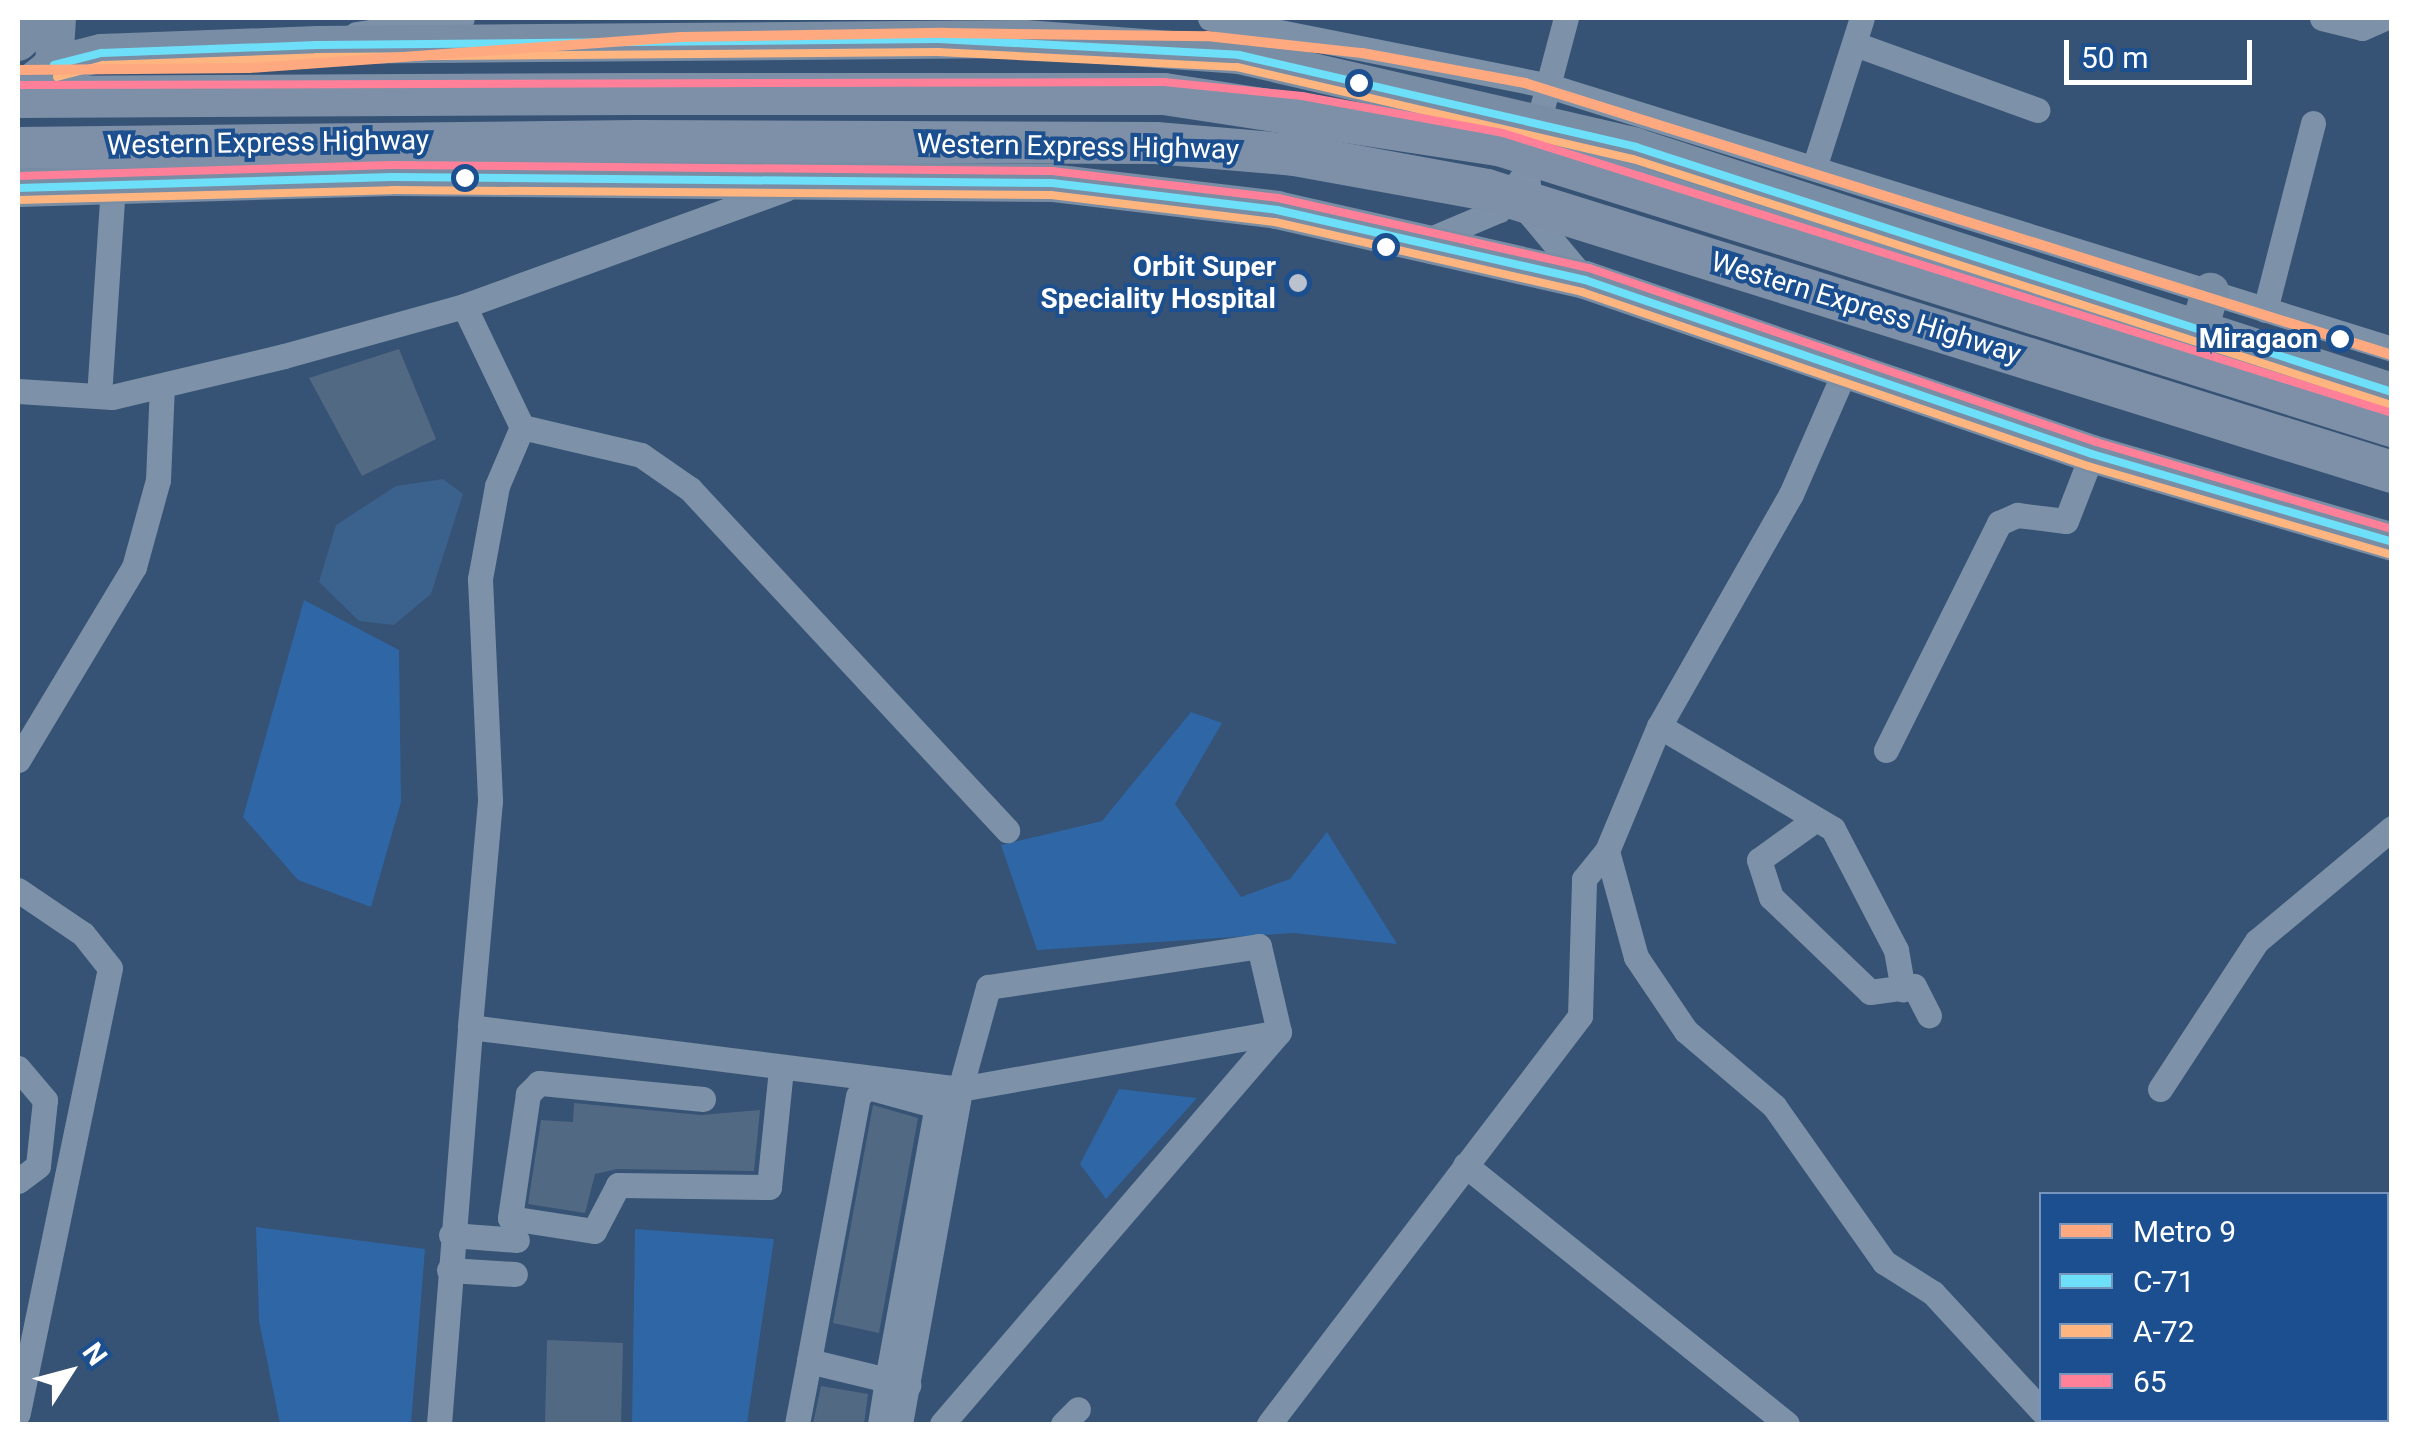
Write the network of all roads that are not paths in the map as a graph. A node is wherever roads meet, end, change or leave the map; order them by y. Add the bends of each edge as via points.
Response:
1 (44, 18) edge
2 (57, 18) edge
3 (462, 18) edge
4 (1210, 18) edge
5 (1566, 18) edge
6 (1862, 18) edge
7 (2322, 18) edge
8 (2380, 19) edge
9 (957, 28) edge
10 (101, 35) edge
11 (18, 42) edge
12 (1855, 44) junction
13 (317, 45) junction
14 (54, 65) junction
15 (18, 95) edge
16 (100, 100) junction
17 (1542, 102) junction
18 (2037, 110) dead end
19 (2313, 123) dead end
20 (116, 146) junction
21 (18, 148) edge
22 (1712, 153) junction
23 (1814, 168) junction
24 (1528, 170) junction
25 (816, 179) junction
26 (18, 188) edge
27 (112, 188) junction
28 (1428, 240) junction
29 (1585, 280) junction
30 (2210, 292) junction
31 (464, 306) junction
32 (2265, 310) junction
33 (2199, 329) junction
34 (2392, 349) edge
35 (1848, 366) junction
36 (162, 386) junction
37 (18, 391) edge
38 (99, 396) junction
39 (2387, 401) edge
40 (522, 427) junction
41 (2092, 454) junction
42 (2392, 472) edge
43 (2392, 542) edge
44 (1659, 726) junction
45 (1886, 750) dead end
46 (18, 760) edge
47 (1816, 819) junction
48 (2392, 828) edge
49 (1007, 830) dead end
50 (1607, 850) junction
51 (18, 890) edge
52 (1904, 989) junction
53 (1929, 1015) dead end
54 (470, 1027) junction
55 (1279, 1032) junction
56 (18, 1068) edge
57 (781, 1068) junction
58 (960, 1089) junction
59 (2160, 1089) dead end
60 (702, 1099) dead end
61 (1465, 1165) junction
62 (18, 1180) edge
63 (451, 1235) junction
64 (517, 1240) dead end
65 (449, 1270) junction
66 (515, 1274) dead end
67 (809, 1361) junction
68 (897, 1382) junction
69 (2039, 1409) edge
70 (18, 1414) edge
71 (439, 1424) edge
72 (797, 1424) edge
73 (880, 1424) edge
74 (900, 1424) edge
75 (942, 1424) edge
76 (1270, 1424) edge
77 (1787, 1424) edge

1 - 11 main road
2 - 14 main road
3 - 13 street via 403,20
4 - 17 street
5 - 17 street
6 - 12 street
7 - 8 street via 2362,28
9 - 13 main road
9 - 17 main road via 1239,55
10 - 13 main road
10 - 14 main road
10 - 16 main road
12 - 18 street
12 - 23 street
14 - 15 main road
15 - 16 highway, Western Express Highway
16 - 39 highway, Western Express Highway, bridge via 1164,94 1499,145
17 - 22 main road
17 - 24 street
19 - 32 street
20 - 21 highway, Western Express Highway
20 - 27 street
20 - 42 highway, Western Express Highway, bridge via 1156,143 1295,155 1487,190
22 - 23 street
22 - 33 main road
23 - 30 street
24 - 28 street via 1499,210
24 - 29 street via 1530,214
25 - 27 main road via 392,177
25 - 28 main road via 1052,183
25 - 31 street
26 - 27 main road
27 - 38 street
28 - 29 main road
29 - 35 main road
30 - 32 street
30 - 33 main road
31 - 36 street
31 - 40 street
32 - 34 street
33 - 39 main road
34 - 39 street
35 - 41 main road
35 - 44 street via 1791,494
36 - 38 street
36 - 46 street via 158,480 134,567
37 - 38 street
40 - 49 street via 641,455 690,489
40 - 54 street via 497,486 480,579 490,801
41 - 43 main road
41 - 45 street via 2066,521 2017,515 1999,522
44 - 47 street
44 - 50 street
47 - 52 street via 1838,836 1896,950
47 - 52 street via 1759,860 1771,897 1870,992
48 - 59 street via 2258,941
50 - 61 street via 1584,880 1580,1016
50 - 69 street via 1636,958 1686,1031 1774,1106 1884,1262 1933,1293
51 - 70 street via 83,934 110,968
52 - 53 street via 1920,988
54 - 57 street
54 - 63 street
55 - 58 street
55 - 58 street via 1259,946 992,983
55 - 75 street
56 - 62 street via 45,1100 38,1166
57 - 58 street
57 - 60 street via 770,1187 618,1184 594,1230 510,1218 528,1094 538,1084
58 - 68 street
61 - 76 street
61 - 77 street
63 - 64 street
63 - 65 street
65 - 66 street
65 - 71 street
67 - 68 street
67 - 68 street via 858,1096 868,1087 932,1098
67 - 72 street
68 - 73 street
68 - 74 street

